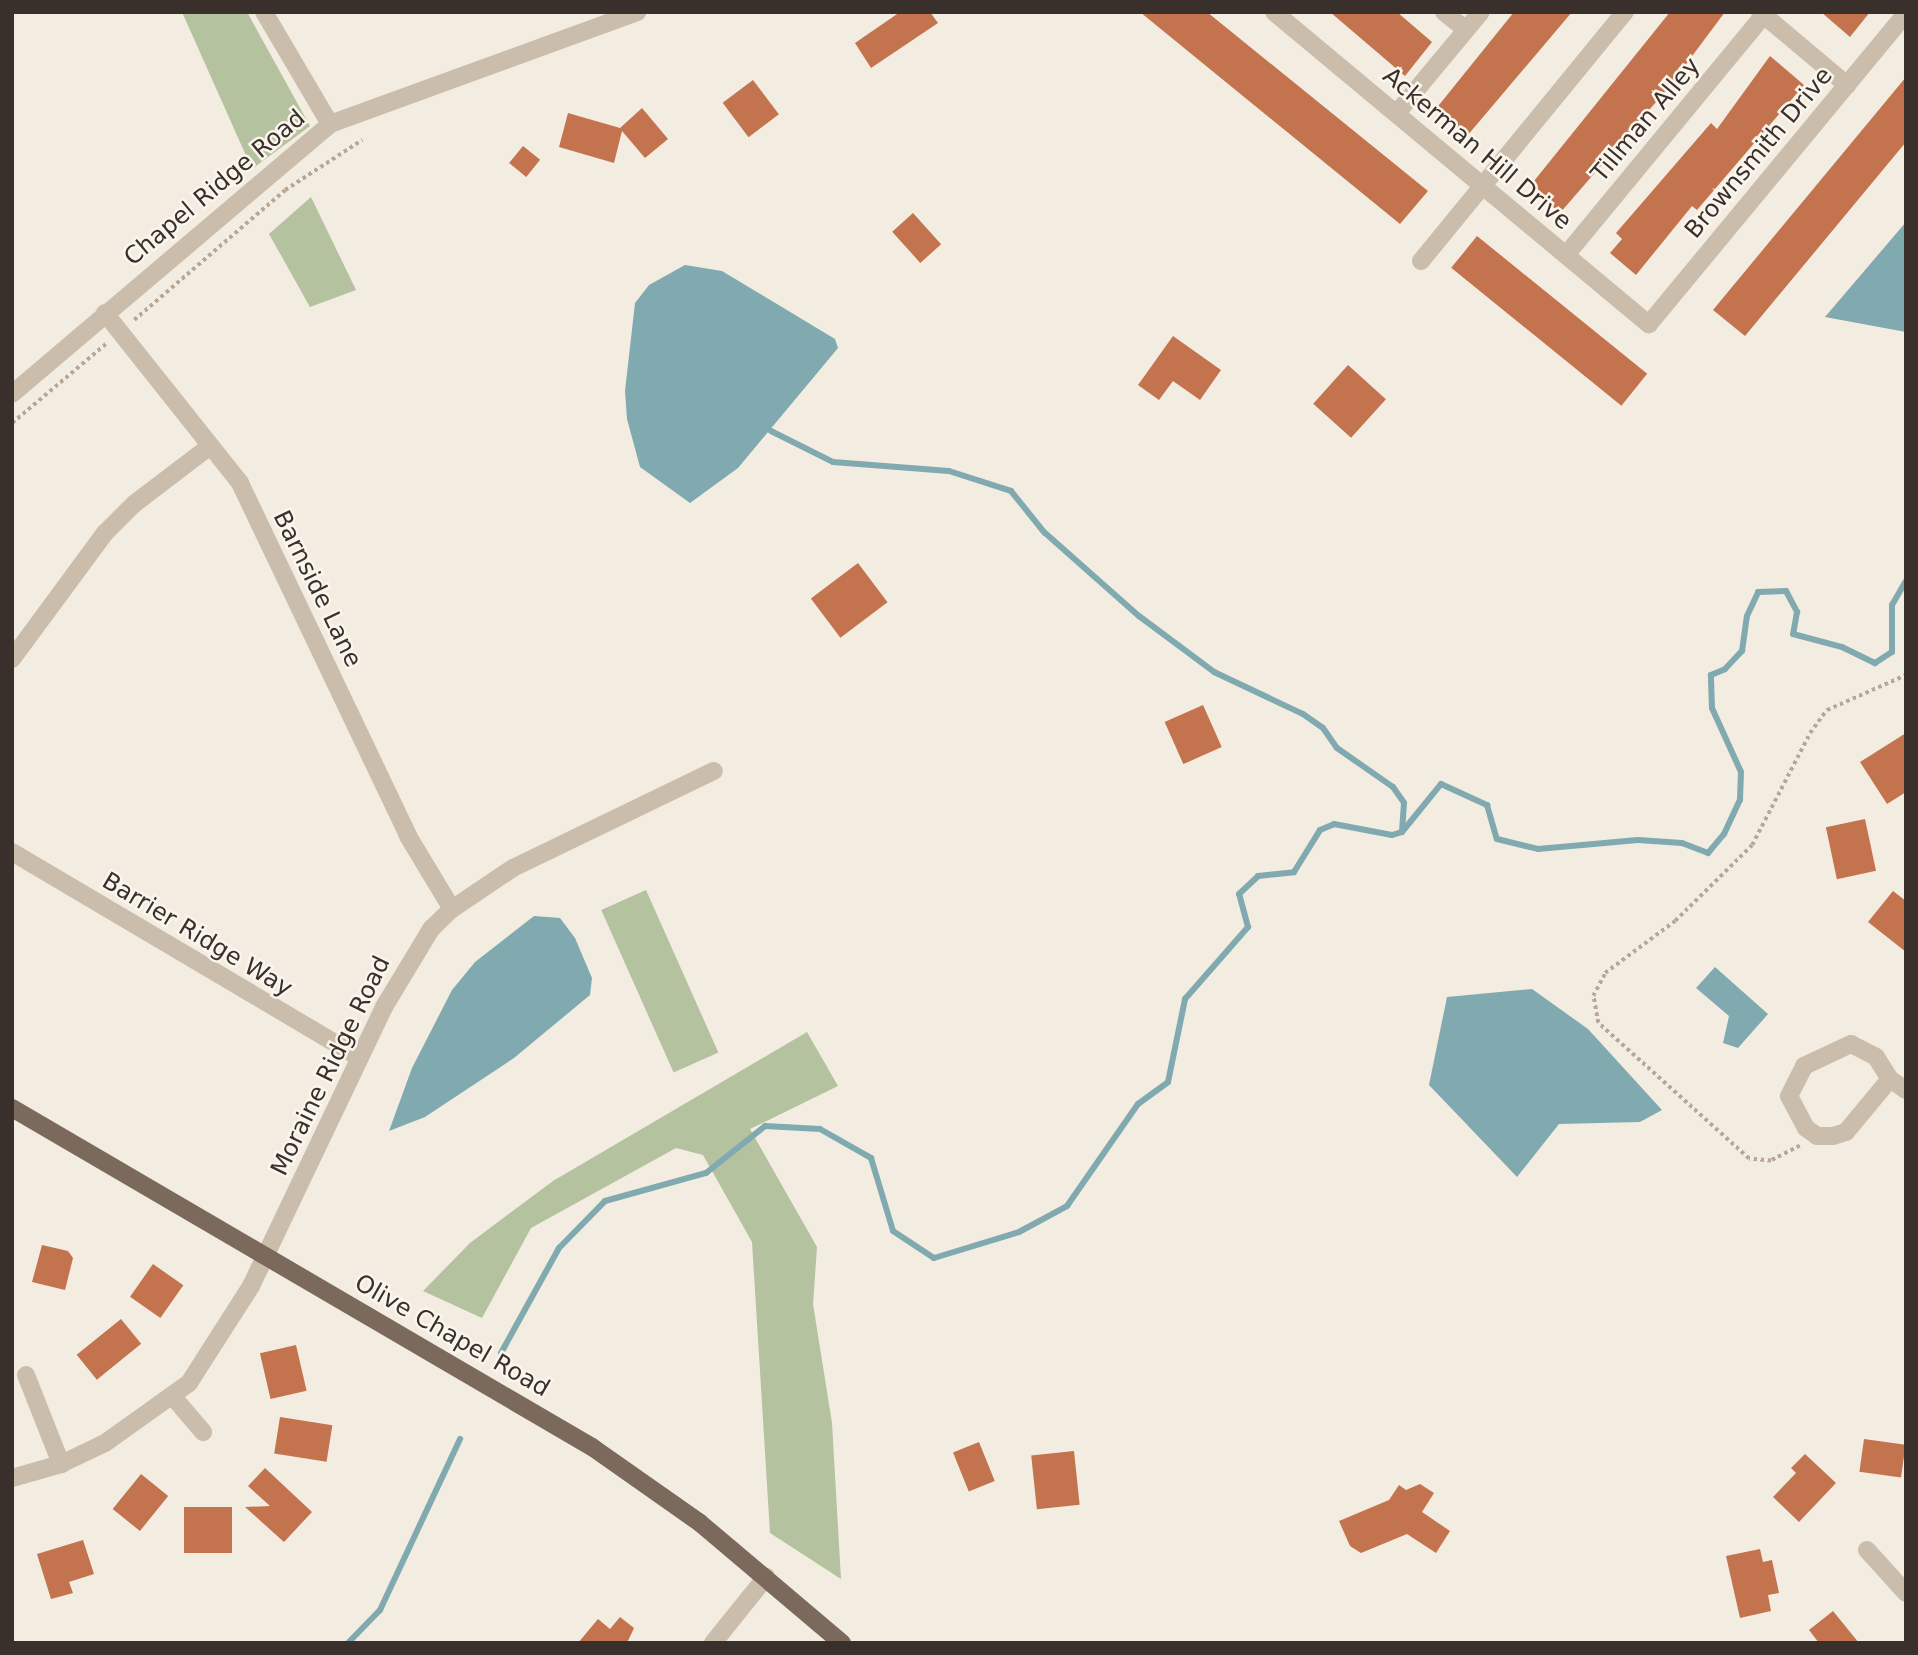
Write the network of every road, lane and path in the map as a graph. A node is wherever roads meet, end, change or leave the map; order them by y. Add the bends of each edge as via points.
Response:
1 (264, 12) edge
2 (637, 12) edge
3 (1275, 12) edge
4 (1444, 12) edge
5 (1481, 12) edge
6 (1626, 12) edge
7 (1906, 13) edge
8 (1762, 14) edge
9 (1466, 30) junction
10 (1847, 85) junction
11 (1397, 113) junction
12 (330, 124) junction
13 (362, 140) dead end
14 (1482, 186) junction
15 (1566, 255) junction
16 (1421, 261) dead end
17 (105, 313) junction
18 (138, 317) dead end
19 (1649, 324) joint
20 (102, 346) dead end
21 (12, 394) edge
22 (12, 423) edge
23 (210, 446) junction
24 (12, 659) edge
25 (1906, 675) edge
26 (714, 771) dead end
27 (12, 852) edge
28 (452, 909) junction
29 (359, 1057) junction
30 (1890, 1079) junction
31 (1906, 1090) edge
32 (12, 1108) edge
33 (1817, 1136) junction
34 (266, 1257) junction
35 (26, 1375) dead end
36 (174, 1398) junction
37 (204, 1432) dead end
38 (61, 1464) junction
39 (12, 1478) edge
40 (1867, 1550) dead end
41 (766, 1577) junction
42 (1906, 1592) edge
43 (713, 1643) edge
44 (842, 1643) edge

1 - 12 street
2 - 12 street, Chapel Ridge Road
3 - 11 street, Ackerman Hill Drive
4 - 9 street
5 - 9 street
6 - 14 street
7 - 10 street, Brownsmith Drive
8 - 10 street
8 - 15 street, Tillman Alley
9 - 11 street
10 - 19 street, Brownsmith Drive
11 - 14 street, Ackerman Hill Drive
12 - 17 street, Chapel Ridge Road
13 - 18 path via 285,190
14 - 15 street, Ackerman Hill Drive
14 - 16 street
15 - 19 street, Ackerman Hill Drive
17 - 21 street, Chapel Ridge Road
17 - 23 street, Barnside Lane
20 - 22 path
23 - 24 street via 134,504 105,533
23 - 28 street, Barnside Lane via 240,483 408,836
25 - 33 path via 1827,710 1810,733 1752,845 1675,921 1605,973 1593,996 1598,1023 1749,1158 1771,1161
26 - 28 street, Moraine Ridge Road via 513,868
27 - 29 street, Barrier Ridge Way
28 - 29 street, Moraine Ridge Road via 407,962
29 - 34 street, Moraine Ridge Road
30 - 31 street
30 - 33 street via 1846,1132
30 - 33 street via 1876,1057 1851,1044 1804,1066 1789,1096 1806,1129
32 - 34 main road, Olive Chapel Road
34 - 36 street, Moraine Ridge Road via 225,1332
34 - 41 main road, Olive Chapel Road via 592,1447
35 - 38 street
36 - 37 street
36 - 38 street, Moraine Ridge Road via 105,1443
38 - 39 street, Moraine Ridge Road
40 - 42 street
41 - 43 street
41 - 44 main road, Olive Chapel Road

